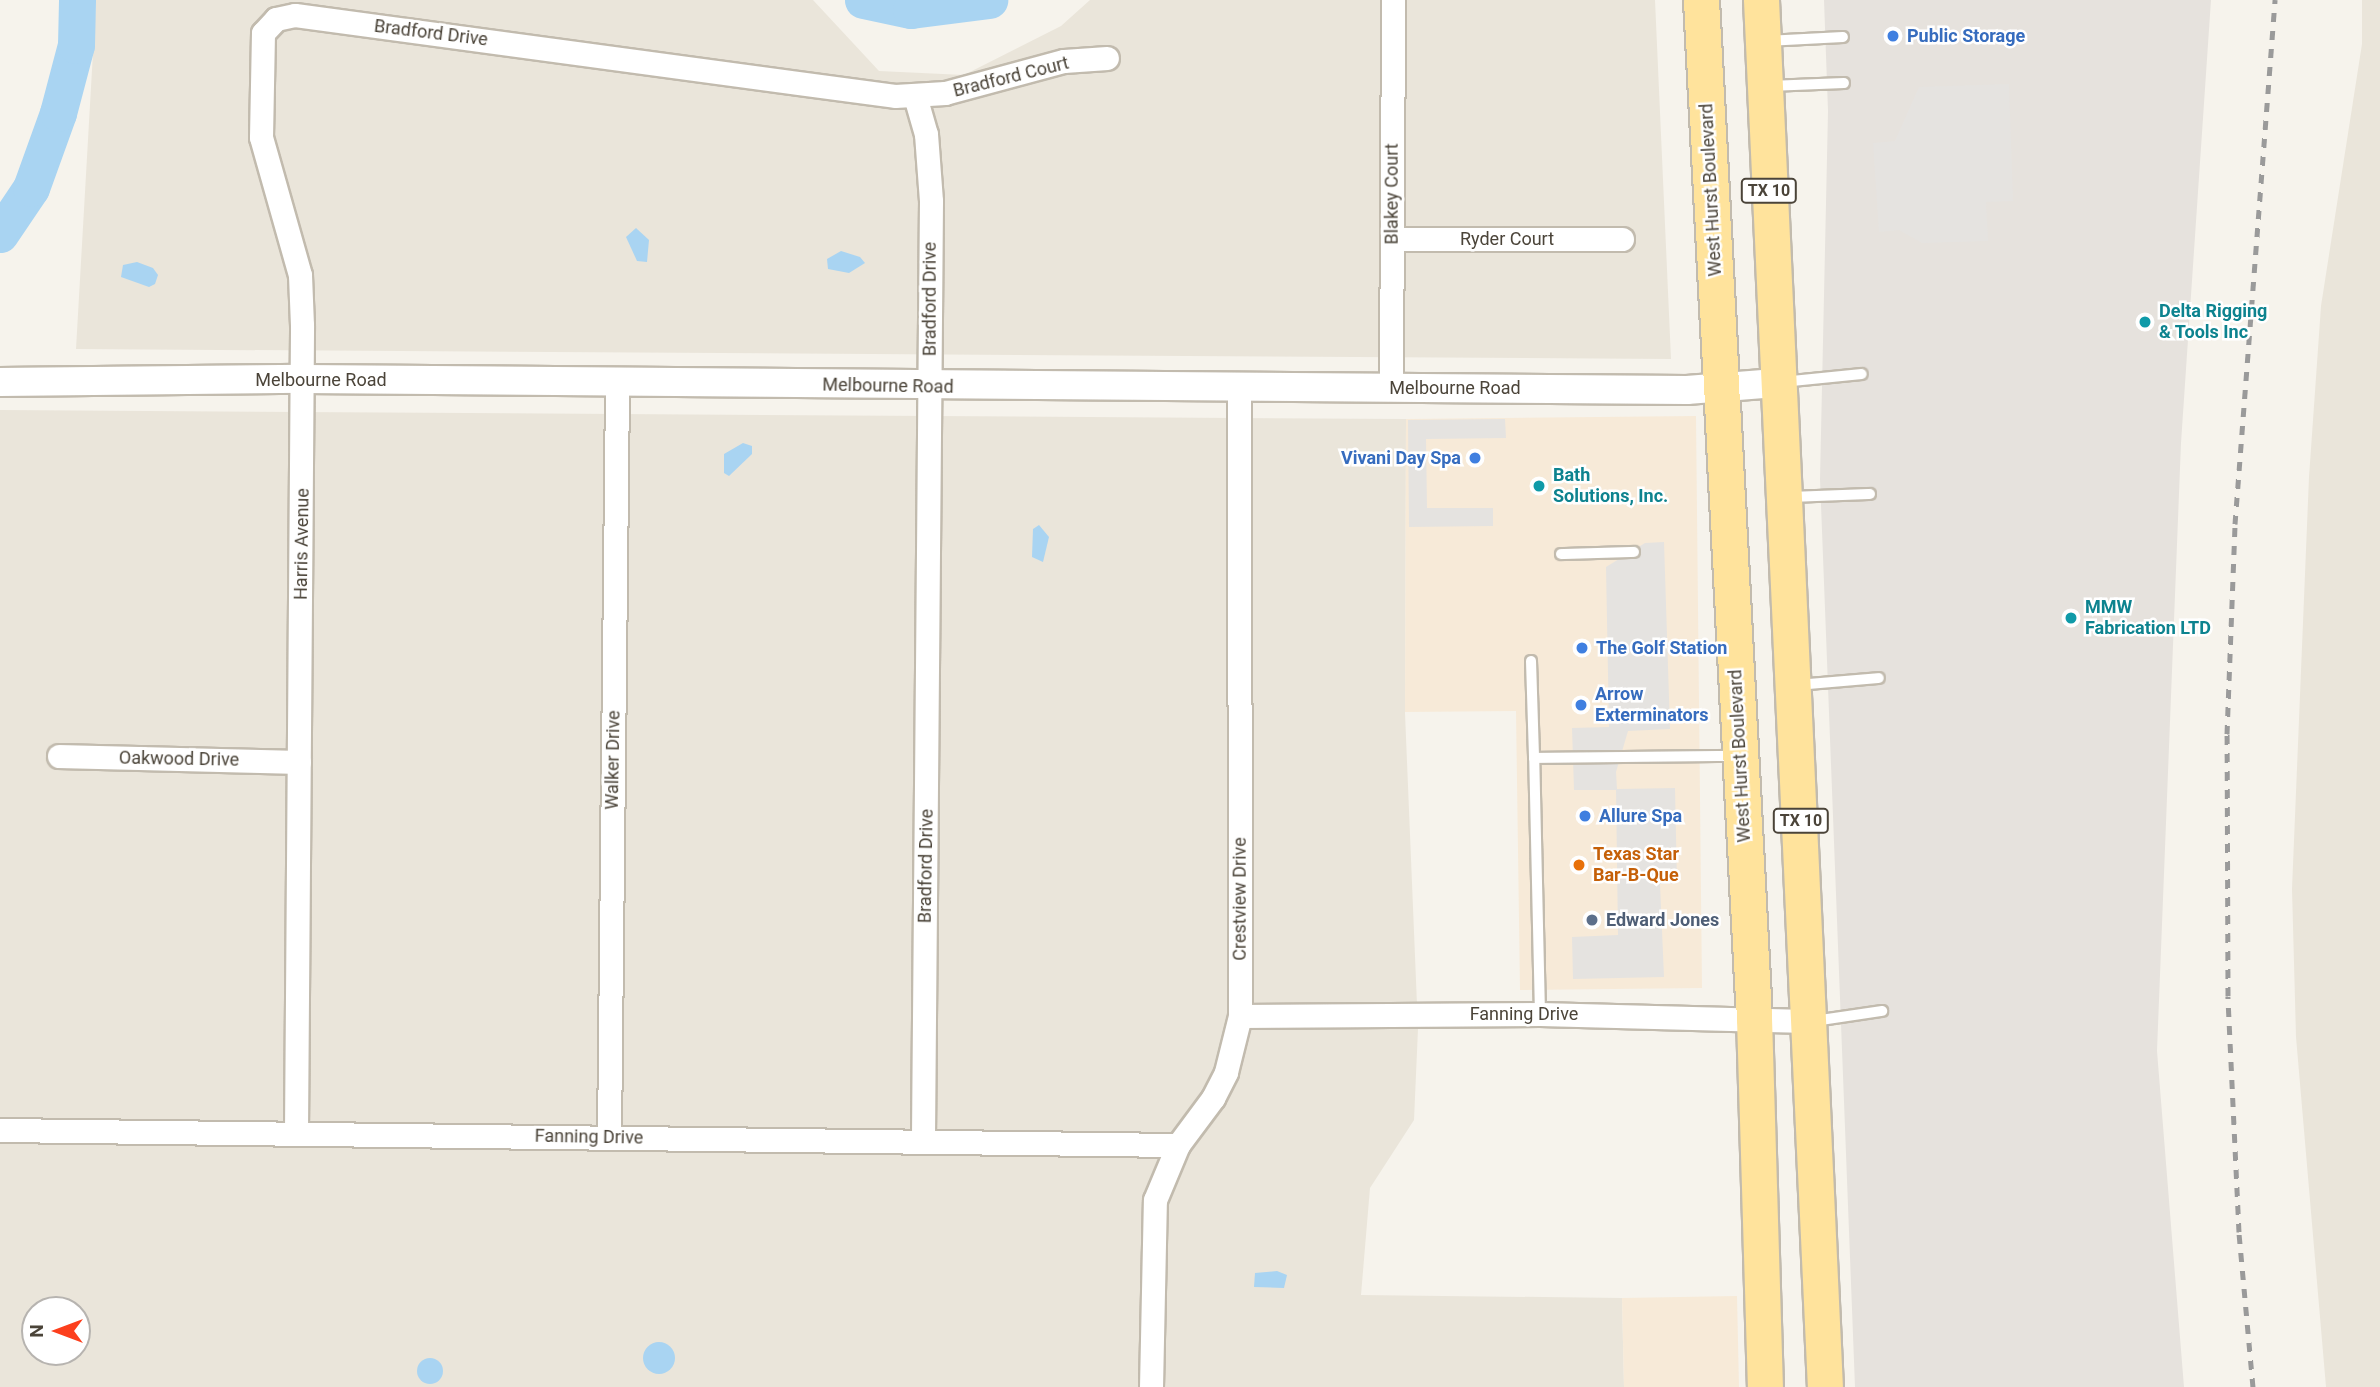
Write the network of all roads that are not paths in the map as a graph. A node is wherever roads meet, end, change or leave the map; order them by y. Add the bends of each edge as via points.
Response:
1 (1393, 0) edge
2 (1701, 0) edge
3 (1761, 0) edge
4 (326, 20) joint
5 (1843, 37) dead end
6 (1763, 41) junction
7 (1107, 58) dead end
8 (1844, 83) dead end
9 (1766, 86) junction
10 (915, 96) junction
11 (1392, 239) junction
12 (1622, 239) dead end
13 (1862, 374) dead end
14 (303, 379) junction
15 (0, 382) edge
16 (617, 383) junction
17 (1776, 383) junction
18 (930, 387) junction
19 (1391, 387) junction
20 (1723, 387) junction
21 (1239, 389) junction
22 (1870, 494) dead end
23 (1783, 497) junction
24 (1634, 552) dead end
25 (1561, 554) dead end
26 (1531, 661) dead end
27 (1878, 678) dead end
28 (1793, 685) junction
29 (59, 756) dead end
30 (1739, 756) junction
31 (1534, 758) junction
32 (299, 762) junction
33 (1882, 1012) dead end
34 (1540, 1014) junction
35 (1240, 1016) junction
36 (1754, 1018) junction
37 (1808, 1021) junction
38 (0, 1130) edge
39 (296, 1131) junction
40 (609, 1137) junction
41 (923, 1139) junction
42 (1178, 1145) junction
43 (1152, 1387) edge
44 (1765, 1387) edge
45 (1825, 1387) edge

1 - 11 street, Blakey Court
2 - 20 main road, West Hurst Boulevard
3 - 6 main road, TX 10
4 - 10 street, Bradford Drive
4 - 14 street, Harris Avenue via 295,15 276,19 263,33 259,53 261,137 300,275
5 - 6 lane
6 - 9 main road, TX 10
7 - 10 street, Bradford Court via 1064,61 945,93
8 - 9 lane
9 - 17 main road, TX 10
10 - 18 street, Bradford Drive via 929,158
11 - 12 street, Ryder Court
11 - 19 street, Blakey Court
13 - 17 lane
14 - 15 street, Melbourne Road
14 - 16 street, Melbourne Road
14 - 32 street, Harris Avenue
16 - 18 street, Melbourne Road
16 - 40 street, Walker Drive
17 - 20 street, Melbourne Road
17 - 23 main road, TX 10
18 - 21 street, Melbourne Road
18 - 41 street, Bradford Drive
19 - 20 street, Melbourne Road
19 - 21 street, Melbourne Road
20 - 30 main road, West Hurst Boulevard
21 - 35 street, Crestview Drive
22 - 23 lane
23 - 28 main road, TX 10
24 - 25 lane
26 - 31 lane
27 - 28 lane
28 - 37 main road, TX 10
29 - 32 street, Oakwood Drive
30 - 31 lane
30 - 36 main road, West Hurst Boulevard
31 - 34 lane
32 - 39 street, Harris Avenue
33 - 37 lane
34 - 35 street, Fanning Drive
34 - 36 street, Fanning Drive
35 - 42 street, Crestview Drive via 1226,1072
36 - 37 street, Fanning Drive
36 - 44 main road, West Hurst Boulevard
37 - 45 main road, TX 10
38 - 39 street, Fanning Drive
39 - 40 street, Fanning Drive
40 - 41 street, Fanning Drive
41 - 42 street, Fanning Drive
42 - 43 street, Crestview Drive via 1155,1200

